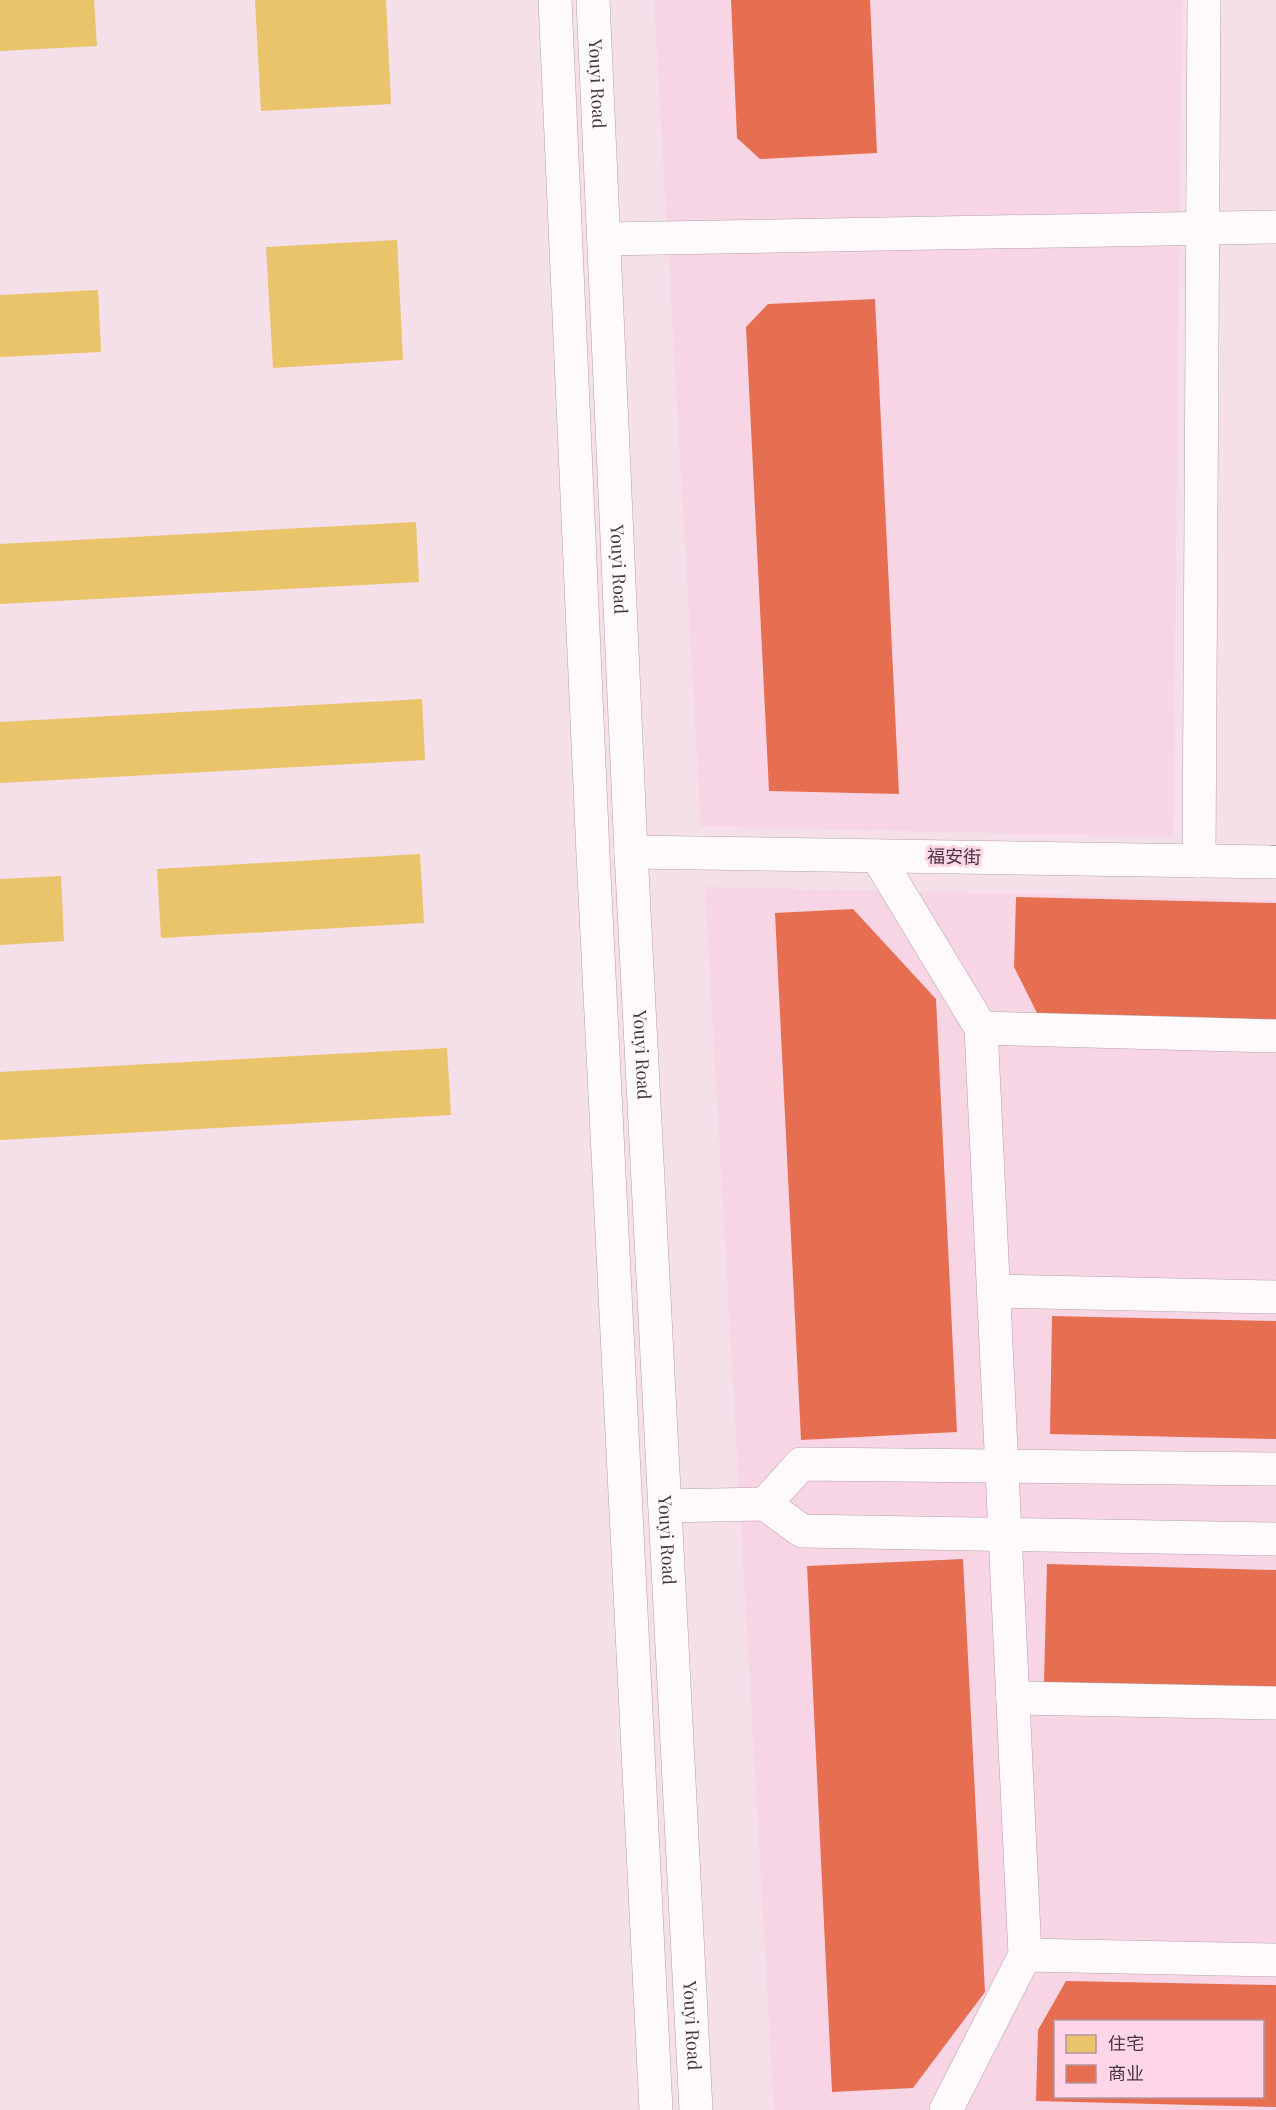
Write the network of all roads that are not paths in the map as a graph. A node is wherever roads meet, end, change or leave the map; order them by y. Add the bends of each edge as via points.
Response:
1 (555, 0) edge
2 (593, 0) edge
3 (1204, 0) edge
4 (1276, 227) edge
5 (1203, 228) junction
6 (604, 239) junction
7 (631, 852) junction
8 (877, 856) junction
9 (1199, 861) junction
10 (1276, 862) edge
11 (981, 1028) junction
12 (1276, 1036) edge
13 (993, 1291) junction
14 (1276, 1297) edge
15 (1276, 1469) edge
16 (765, 1504) junction
17 (665, 1506) junction
18 (1276, 1539) edge
19 (1013, 1698) junction
20 (1276, 1703) edge
21 (1024, 1955) junction
22 (1276, 1960) edge
23 (656, 2110) edge
24 (696, 2110) edge
25 (946, 2110) edge

1 - 23 main road via 591,831
2 - 6 main road, Youyi Road
3 - 5 main road
4 - 5 main road
5 - 6 main road
5 - 9 main road
6 - 7 main road, Youyi Road
7 - 8 main road, 福安街
7 - 17 main road, Youyi Road
8 - 9 main road, 福安街
8 - 11 main road
9 - 10 main road, 福安街
11 - 12 main road
11 - 13 main road
13 - 14 main road
13 - 19 main road
15 - 16 main road via 801,1464
16 - 17 main road
16 - 18 main road via 802,1531
17 - 24 main road, Youyi Road
19 - 20 main road
19 - 21 main road
21 - 22 main road
21 - 25 main road

